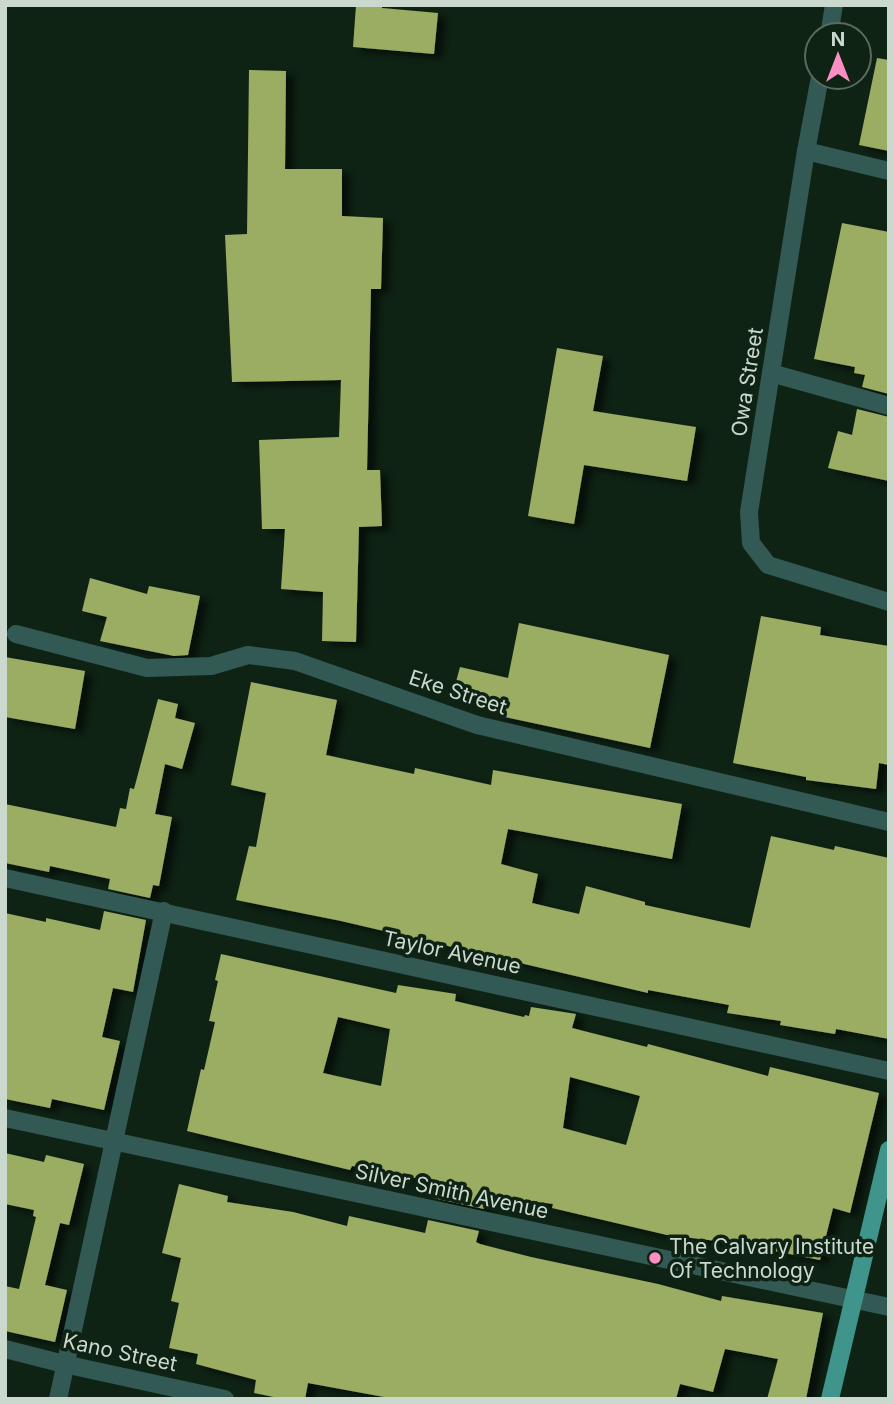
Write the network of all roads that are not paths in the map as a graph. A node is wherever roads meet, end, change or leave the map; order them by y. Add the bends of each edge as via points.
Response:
1 (817, 91) edge
2 (806, 151) junction
3 (889, 171) edge
4 (771, 373) junction
5 (889, 406) edge
6 (889, 602) edge
7 (16, 634) dead end
8 (889, 822) edge
9 (5, 877) edge
10 (164, 911) junction
11 (889, 1071) edge
12 (5, 1118) edge
13 (114, 1142) junction
14 (889, 1150) edge
15 (852, 1300) junction
16 (889, 1307) edge
17 (5, 1349) edge
18 (64, 1364) junction
19 (58, 1399) edge
20 (225, 1399) edge
21 (830, 1399) edge

1 - 2 street, Owa Street
2 - 3 street
2 - 4 street, Owa Street
4 - 5 street
4 - 6 street, Owa Street via 749,512 751,543 768,565
7 - 8 street, Eke Street via 147,668 211,666 248,655 295,661 477,725
9 - 10 street, Taylor Avenue
10 - 11 street, Taylor Avenue
10 - 13 street
12 - 13 street, Silver Smith Avenue
13 - 15 street, Silver Smith Avenue
13 - 18 street
14 - 15 main road
15 - 16 street, Silver Smith Avenue
15 - 21 main road
17 - 18 street, Kano Street
18 - 19 street
18 - 20 street, Kano Street

